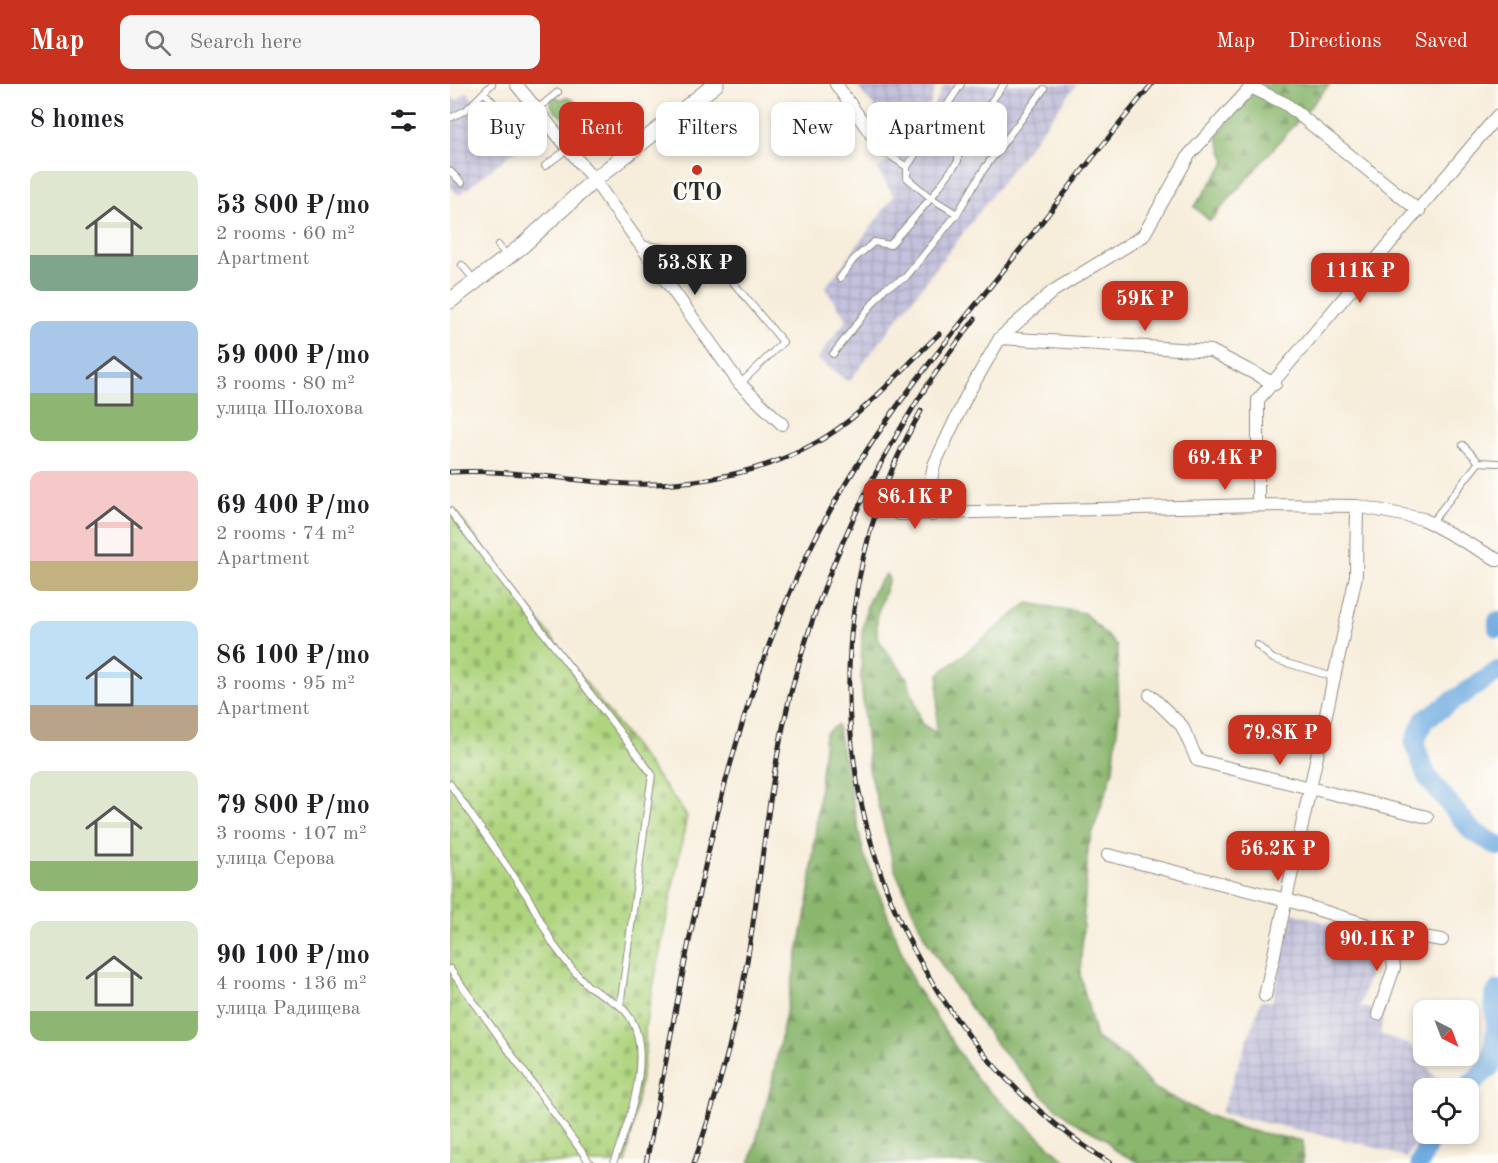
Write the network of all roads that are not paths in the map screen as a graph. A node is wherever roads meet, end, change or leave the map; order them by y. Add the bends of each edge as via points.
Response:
1 (492, 84) edge
2 (516, 84) edge
3 (716, 84) edge
4 (836, 84) edge
5 (961, 84) edge
6 (1004, 84) edge
7 (1253, 86) edge
8 (1044, 89) dead end
9 (484, 92) junction
10 (558, 92) dead end
11 (493, 102) edge
12 (531, 102) edge
13 (546, 102) edge
14 (1498, 115) edge
15 (450, 118) edge
16 (547, 122) edge
17 (867, 127) edge
18 (559, 136) edge
19 (559, 156) edge
20 (575, 156) edge
21 (891, 156) edge
22 (545, 166) dead end
23 (907, 167) junction
24 (450, 171) edge
25 (594, 180) junction
26 (462, 183) dead end
27 (930, 198) junction
28 (1419, 211) junction
29 (957, 214) junction
30 (640, 244) junction
31 (462, 265) dead end
32 (840, 278) dead end
33 (476, 281) junction
34 (450, 301) edge
35 (1000, 338) junction
36 (833, 354) dead end
37 (740, 384) junction
38 (1275, 384) junction
39 (782, 424) dead end
40 (1463, 445) dead end
41 (1479, 462) junction
42 (1498, 463) edge
43 (1258, 505) junction
44 (1357, 506) junction
45 (450, 511) edge
46 (898, 514) dead end
47 (932, 515) junction
48 (1431, 524) junction
49 (1498, 560) edge
50 (1257, 645) dead end
51 (1334, 677) junction
52 (1150, 695) dead end
53 (450, 784) edge
54 (1309, 789) junction
55 (1427, 817) dead end
56 (1108, 855) dead end
57 (1287, 900) junction
58 (1390, 932) junction
59 (1442, 940) dead end
60 (450, 969) edge
61 (1265, 996) dead end
62 (620, 1006) junction
63 (1378, 1014) dead end
64 (590, 1163) edge
65 (613, 1163) edge

1 - 9 lane
2 - 12 street
3 - 25 street
4 - 17 street
5 - 23 lane
6 - 27 lane via 958,147 958,161
7 - 28 street via 1286,104
7 - 35 street via 1189,155 1143,236 1053,291
8 - 29 lane
9 - 11 lane
9 - 15 lane via 466,111
10 - 13 lane
14 - 28 street
16 - 18 street
19 - 22 lane
20 - 25 street
21 - 23 lane
23 - 27 lane via 907,178
24 - 26 lane
25 - 30 street
25 - 33 street via 549,223 503,251
27 - 29 lane
27 - 32 lane via 890,244 874,242
28 - 38 street
29 - 36 lane via 905,278 885,288
30 - 37 street
30 - 37 lane via 710,255 783,342
31 - 33 lane
33 - 34 street
35 - 38 street via 1211,351
35 - 47 street via 967,394 934,465 928,495
37 - 39 street
38 - 43 street via 1258,400
40 - 41 lane
41 - 42 lane
41 - 48 lane
43 - 44 street
43 - 47 street
44 - 48 street
44 - 51 street via 1356,576
45 - 62 lane via 652,774
46 - 47 street
48 - 49 street
50 - 51 lane via 1273,659
51 - 54 street
52 - 54 street via 1182,726 1197,760
53 - 62 lane via 572,969 588,986
54 - 55 street
54 - 57 street
56 - 57 street
57 - 58 street
57 - 61 street
58 - 59 street
58 - 63 street via 1394,968
60 - 64 lane
62 - 65 lane via 631,1021 640,1059 631,1116

